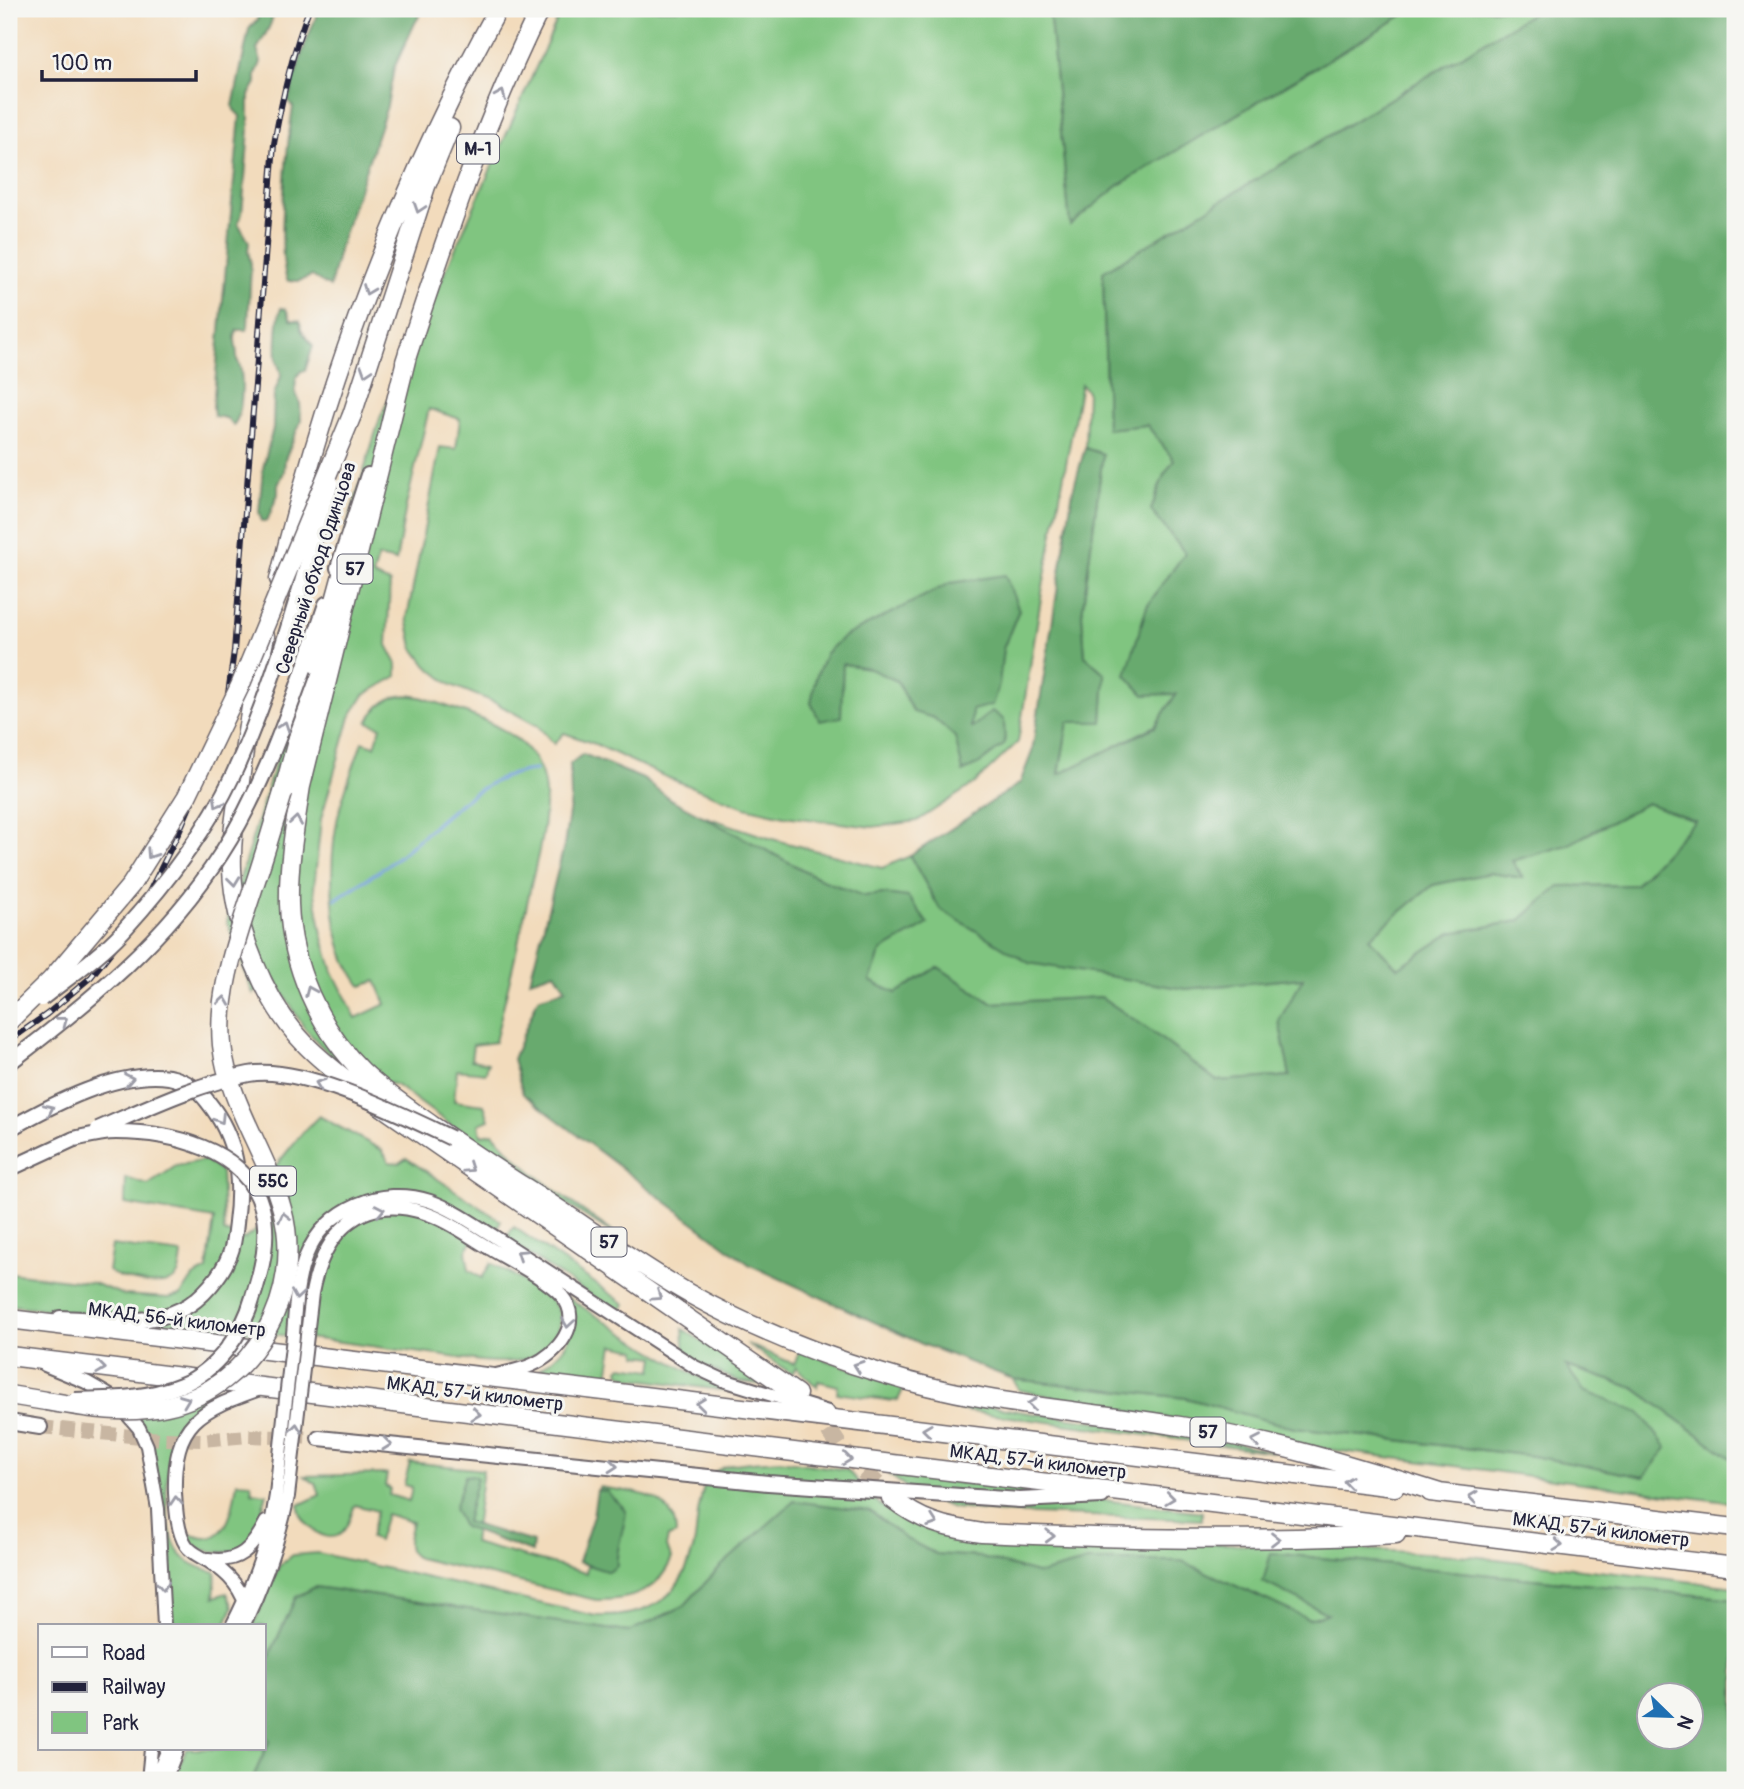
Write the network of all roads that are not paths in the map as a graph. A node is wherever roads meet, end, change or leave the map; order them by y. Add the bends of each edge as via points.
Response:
1 (500, 9) edge
2 (540, 9) edge
3 (408, 352) junction
4 (352, 415) junction
5 (369, 475) junction
6 (9, 1023) edge
7 (9, 1063) edge
8 (9, 1129) edge
9 (451, 1138) junction
10 (74, 1139) junction
11 (9, 1169) edge
12 (492, 1242) junction
13 (9, 1318) edge
14 (9, 1356) edge
15 (28, 1359) junction
16 (340, 1360) joint
17 (485, 1378) junction
18 (264, 1388) junction
19 (797, 1394) tunnel mouth
20 (9, 1395) edge
21 (46, 1401) junction
22 (9, 1422) edge
23 (866, 1423) junction
24 (40, 1427) tunnel mouth
25 (319, 1437) tunnel mouth
26 (1440, 1493) junction
27 (1135, 1494) junction
28 (891, 1498) tunnel mouth
29 (279, 1499) junction
30 (1735, 1528) edge
31 (1441, 1531) junction
32 (204, 1558) junction
33 (1735, 1567) edge
34 (245, 1597) junction
35 (245, 1620) edge
36 (164, 1624) edge
37 (233, 1624) edge
38 (151, 1750) edge
39 (168, 1750) edge
40 (177, 1750) edge
41 (148, 1780) edge
42 (155, 1780) edge
43 (165, 1780) edge

1 -> 4 highway, Северный обход Одинцова via 426,186
1 -> 19 highway, bridge via 466,67 393,226 323,415 289,535 253,692 232,841 237,904 264,984 305,1044 358,1090
3 -> 2 highway, Северный обход Одинцова / М-1 via 481,143
3 - 5 highway, Северный обход Одинцова / М-1
9 -> 3 highway, 57, bridge via 362,1071 327,1026 307,988 289,906 301,786
4 -> 6 highway, bridge via 240,686 187,796 131,885
4 -> 6 main road, Северный обход Одинцова, bridge via 261,708 220,798 183,858 122,933
7 -> 5 main road, Северный обход Одинцова, bridge via 127,967 163,930 222,853 274,750
21 -> 5 highway, 55C, bridge via 135,1411 169,1406 198,1395 233,1374 250,1356 277,1310 286,1269 287,1231 269,1170 226,1067 222,1016 232,954 283,793
8 -> 13 main road via 90,1090 144,1076 179,1080 199,1092 230,1136 239,1200 233,1244 223,1269 191,1303 162,1316 123,1320
9 -> 10 main road, bridge via 304,1078 251,1073 195,1088
26 -> 9 highway, 57 via 1282,1446 971,1395 882,1374 812,1350 685,1291
10 - 11 main road
10 - 21 main road, bridge via 134,1132 168,1137 218,1154 252,1185 262,1208 264,1252 242,1327 210,1366 183,1384 148,1395
12 -> 17 main road via 560,1294 570,1312 570,1324 566,1336 548,1356
23 -> 12 main road via 695,1367
12 - 29 main road, bridge via 441,1206 403,1196 360,1202 317,1236 306,1255 298,1292
13 - 16 highway, МКАД, 56-й километр
14 - 15 highway
15 -> 18 highway
15 -> 36 main road via 100,1389 139,1428 147,1446 158,1509
16 - 17 highway, МКАД, 57-й километр
23 -> 17 highway, МКАД, 57-й километр
18 -> 27 highway, МКАД, 57-й километр
32 -> 18 main road via 187,1546 178,1523 175,1480 179,1448 206,1410
20 - 21 highway, 55C
22 - 24 main road
26 -> 23 highway, МКАД, 57-й километр
25 -> 27 main road via 768,1483 1020,1500
30 -> 26 highway, МКАД, 57-й километр
27 -> 31 highway, МКАД, 57-й километр
28 -> 31 highway via 925,1520 982,1533 1312,1539
29 - 32 main road via 249,1550 229,1560
29 - 34 main road
29 - 35 main road via 282,1528
31 -> 33 highway, МКАД, 57-й километр
32 - 34 main road
34 - 35 main road
34 - 37 main road
38 - 41 main road
39 - 42 main road
40 - 43 main road

